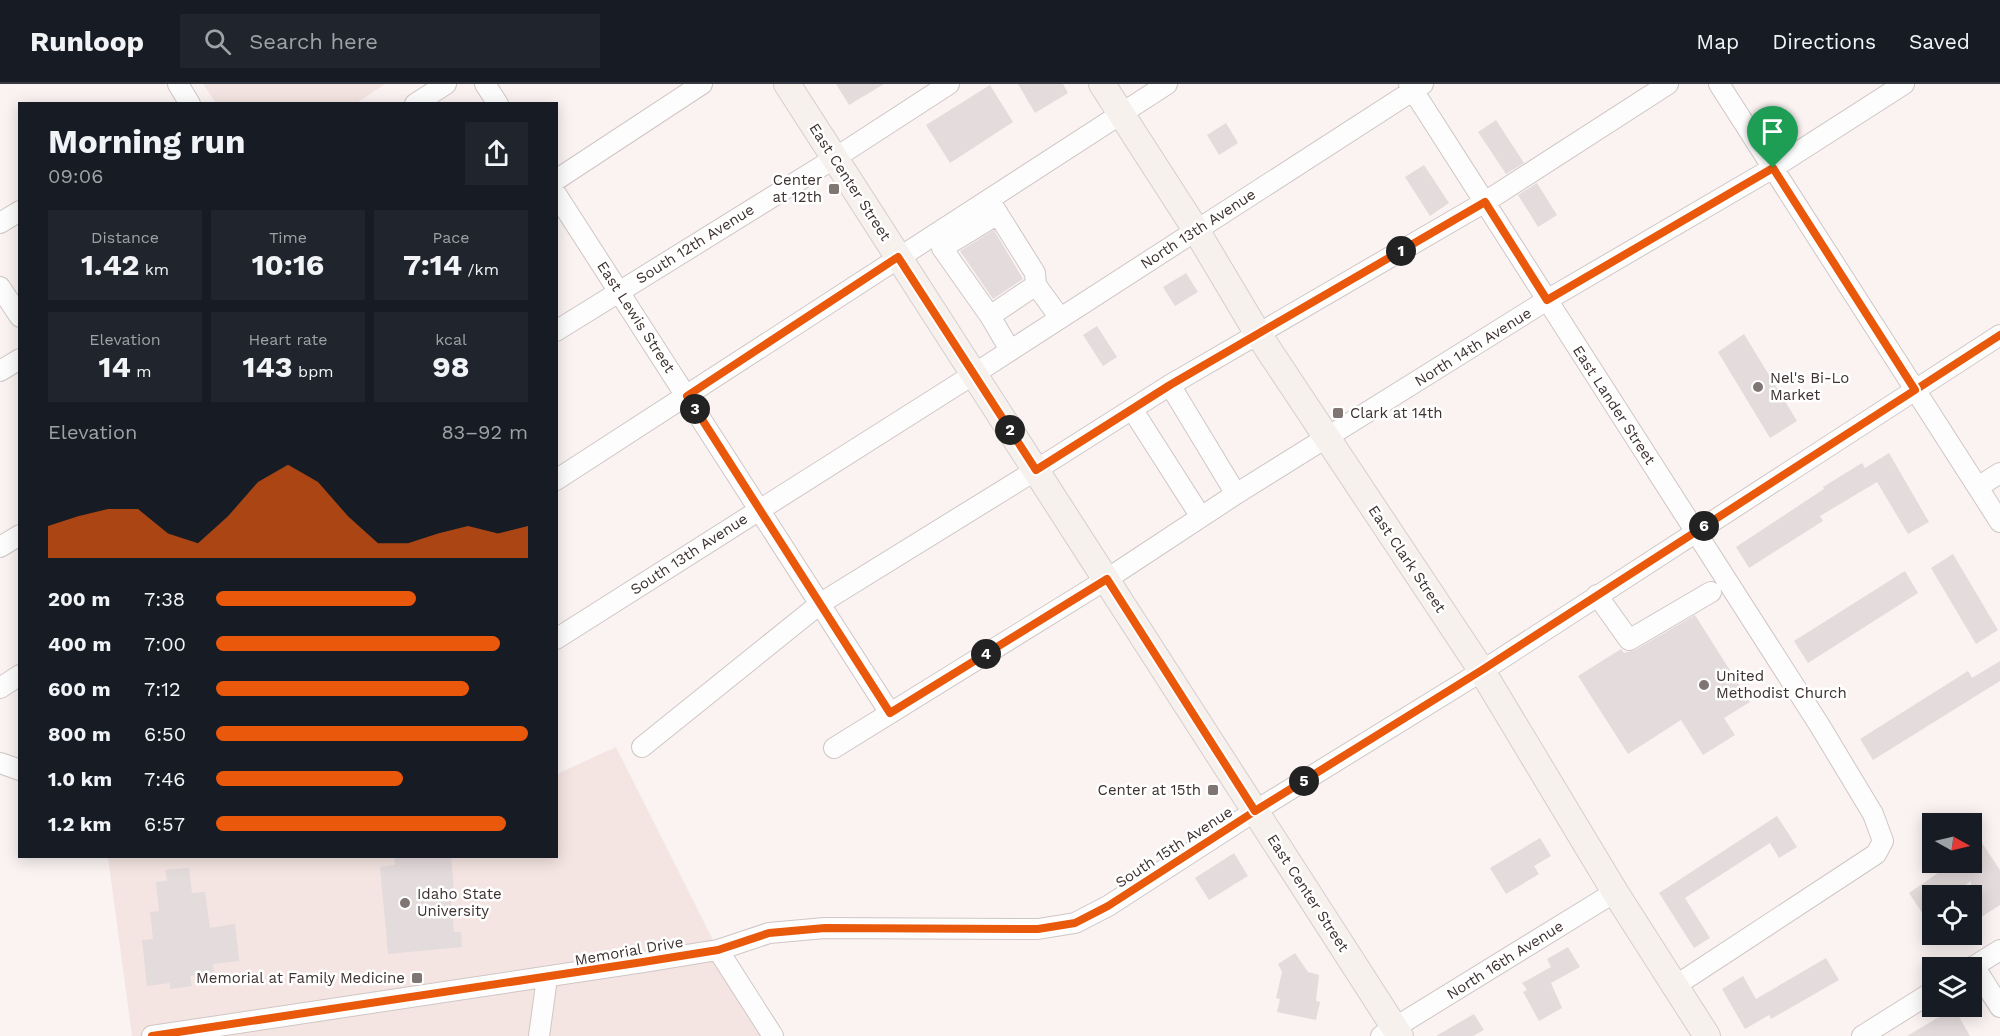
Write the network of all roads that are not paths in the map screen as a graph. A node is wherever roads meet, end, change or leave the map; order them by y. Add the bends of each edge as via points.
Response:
1 (178, 84) edge
2 (446, 84) edge
3 (485, 84) edge
4 (702, 84) edge
5 (787, 84) edge
6 (949, 84) edge
7 (1102, 84) edge
8 (1167, 84) edge
9 (1668, 84) edge
10 (1719, 84) edge
11 (1904, 84) edge
12 (1415, 86) edge
13 (189, 102) edge
14 (418, 102) edge
15 (497, 102) edge
16 (1121, 114) junction
17 (835, 158) junction
18 (1773, 168) junction
19 (558, 179) edge
20 (558, 197) edge
21 (1485, 202) junction
22 (994, 207) junction
23 (18, 212) edge
24 (0, 223) edge
25 (1196, 230) junction
26 (898, 257) junction
27 (1036, 285) junction
28 (0, 287) edge
29 (619, 291) junction
30 (1547, 300) junction
31 (18, 314) edge
32 (990, 316) junction
33 (1060, 318) junction
34 (558, 330) edge
35 (1258, 333) junction
36 (2000, 335) edge
37 (1010, 350) junction
38 (18, 360) edge
39 (0, 371) edge
40 (974, 374) junction
41 (1170, 385) junction
42 (1915, 390) junction
43 (687, 396) junction
44 (1132, 409) junction
45 (1327, 439) junction
46 (1036, 470) junction
47 (2000, 473) edge
48 (558, 479) edge
49 (1978, 487) junction
50 (1236, 494) junction
51 (759, 509) junction
52 (1201, 518) junction
53 (2000, 522) edge
54 (1696, 532) junction
55 (18, 536) edge
56 (0, 548) edge
57 (1107, 579) junction
58 (1711, 592) dead end
59 (1598, 596) junction
60 (821, 603) junction
61 (558, 638) edge
62 (1482, 670) junction
63 (18, 676) edge
64 (0, 688) edge
65 (890, 713) junction
66 (642, 747) dead end
67 (834, 748) dead end
68 (0, 764) edge
69 (18, 769) edge
70 (1255, 811) junction
71 (1615, 892) junction
72 (1108, 906) joint
73 (718, 950) junction
74 (2000, 950) edge
75 (1982, 961) edge
76 (548, 978) junction
77 (1982, 981) edge
78 (1675, 986) junction
79 (1922, 998) edge
80 (2000, 1007) edge
81 (201, 1032) edge
82 (1392, 1033) edge
83 (152, 1036) edge
84 (539, 1036) edge
85 (773, 1036) edge
86 (1707, 1036) edge
87 (1862, 1036) edge

1 - 13 street
2 - 14 street
3 - 15 street
4 - 19 street
5 - 17 main road, East Center Street
6 - 17 street, South 12th Avenue
7 - 16 main road, East Clark Street
8 - 16 street
9 - 21 street
10 - 18 street
11 - 18 street, North 14th Avenue
12 - 21 street, East Lander Street
12 - 25 street, North 13th Avenue
16 - 22 street
16 - 25 main road, East Clark Street
17 - 26 main road, East Center Street
17 - 29 street, South 12th Avenue
18 - 30 street, North 14th Avenue
18 - 42 street
20 - 29 street, East Lewis Street
21 - 30 street, East Lander Street
21 - 35 street
22 - 26 street
22 - 27 street via 1035,273
22 - 32 street via 942,248
23 - 24 street
25 - 33 street, North 13th Avenue
25 - 35 main road, East Clark Street
26 - 40 main road, East Center Street
26 - 43 street
27 - 32 street
27 - 33 street
28 - 31 street
29 - 34 street, South 12th Avenue
29 - 43 street, East Lewis Street
30 - 45 street, North 14th Avenue
30 - 54 street, East Lander Street
32 - 37 street
33 - 37 street, North 13th Avenue
35 - 41 street
35 - 45 main road, East Clark Street
36 - 42 street, South 15th Avenue
37 - 40 street, North 13th Avenue
38 - 39 street
40 - 46 main road, East Center Street
40 - 51 street, South 13th Avenue
41 - 44 street
41 - 50 street
42 - 49 street
42 - 54 street, South 15th Avenue
43 - 48 street
43 - 51 street, East Lewis Street
44 - 46 street
44 - 52 street
45 - 50 street, North 14th Avenue
45 - 62 main road, East Clark Street
46 - 57 main road, East Center Street
46 - 60 street
47 - 49 street
49 - 53 street
50 - 52 street, North 14th Avenue
51 - 60 street, East Lewis Street
51 - 61 street, South 13th Avenue
52 - 57 street, North 14th Avenue
54 - 59 street, South 15th Avenue
54 - 78 street, East Lander Street via 1873,814 1882,842 1876,854
55 - 56 street
57 - 65 street, North 14th Avenue
57 - 70 main road, East Center Street
58 - 59 street via 1629,640
59 - 62 street, South 15th Avenue
60 - 65 street, East Lewis Street
60 - 66 street
62 - 70 street, South 15th Avenue
62 - 71 main road, East Clark Street
63 - 64 street
65 - 67 street, North 14th Avenue
68 - 69 street
70 - 72 street, South 15th Avenue
70 - 82 main road, East Center Street
71 - 78 main road, East Clark Street
71 - 82 street, North 16th Avenue
72 - 73 street, Memorial Drive via 1075,923 1038,929 825,928 769,933
73 - 76 street, Memorial Drive
73 - 85 street
74 - 75 street
76 - 81 street, Memorial Drive
76 - 84 street
77 - 80 street
78 - 86 main road, East Clark Street
79 - 87 street
81 - 83 street, Memorial Drive

